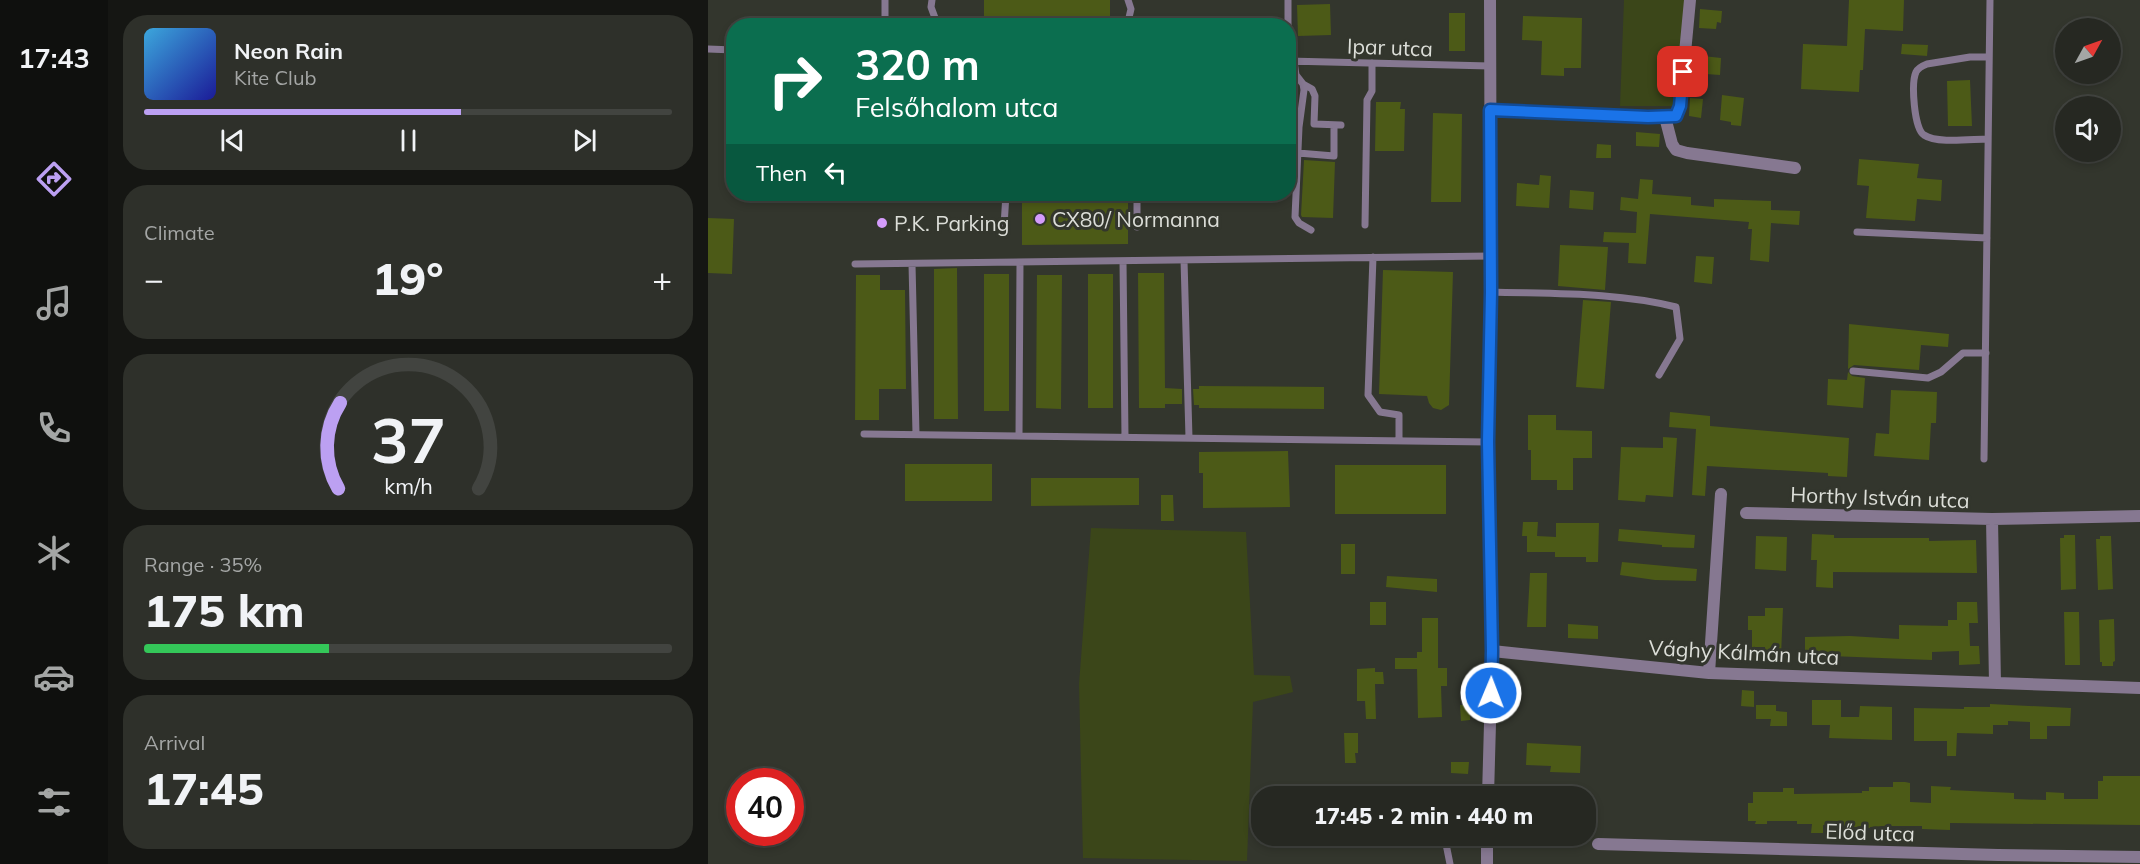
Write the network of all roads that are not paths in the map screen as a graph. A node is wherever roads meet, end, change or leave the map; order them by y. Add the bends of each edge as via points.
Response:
1 (885, 0) edge
2 (932, 0) edge
3 (1128, 0) edge
4 (1288, 0) edge
5 (1490, 0) edge
6 (1690, 0) edge
7 (1990, 0) edge
8 (885, 18) edge
9 (935, 18) edge
10 (1128, 18) edge
11 (1288, 18) edge
12 (708, 49) edge
13 (726, 50) edge
14 (1989, 57) junction
15 (1296, 61) edge
16 (1372, 63) junction
17 (1490, 66) junction
18 (1296, 75) edge
19 (1303, 84) junction
20 (1490, 110) junction
21 (1665, 117) junction
22 (1989, 139) junction
23 (1298, 153) junction
24 (1795, 168) dead end
25 (1296, 195) edge
26 (1006, 201) edge
27 (1137, 201) edge
28 (1296, 201) edge
29 (1365, 225) dead end
30 (1004, 226) dead end
31 (1137, 227) dead end
32 (1311, 230) dead end
33 (1857, 232) dead end
34 (1987, 238) junction
35 (1491, 256) junction
36 (1372, 257) junction
37 (1184, 260) junction
38 (1123, 261) junction
39 (1020, 262) junction
40 (855, 264) dead end
41 (912, 264) junction
42 (1491, 292) junction
43 (1986, 353) junction
44 (1853, 370) dead end
45 (1659, 375) dead end
46 (864, 434) dead end
47 (916, 434) junction
48 (1019, 436) junction
49 (1125, 437) junction
50 (1189, 438) junction
51 (1399, 441) junction
52 (1488, 442) junction
53 (1984, 459) dead end
54 (1721, 494) dead end
55 (1746, 513) dead end
56 (2140, 516) edge
57 (1992, 519) junction
58 (1492, 651) junction
59 (1709, 673) junction
60 (1995, 683) junction
61 (2140, 688) edge
62 (1488, 786) edge
63 (1598, 844) dead end
64 (1446, 846) edge
65 (1487, 846) edge
66 (2140, 857) edge
67 (1998, 859) edge
68 (1450, 864) edge
69 (1487, 864) edge

1 - 8 lane
2 - 9 lane
3 - 10 lane
4 - 11 lane
5 - 17 street
6 - 21 street via 1680,106 1676,116
7 - 14 lane
12 - 13 lane
14 - 22 lane
14 - 22 lane via 1927,64 1916,73 1914,84 1921,134 1932,139
15 - 16 lane, Ipar utca
16 - 17 lane, Ipar utca
16 - 29 lane via 1372,91 1367,100
17 - 20 street
18 - 19 lane
19 - 23 lane
19 - 23 lane via 1312,88 1315,96 1314,123 1338,125 1334,156
20 - 21 street
20 - 35 street
21 - 24 street via 1676,150
22 - 34 lane
23 - 25 lane
26 - 30 lane
27 - 31 lane
28 - 32 lane via 1295,216
33 - 34 lane
34 - 43 lane
35 - 36 lane
35 - 42 street
36 - 37 lane
36 - 51 lane via 1368,395 1380,412 1399,415
37 - 38 lane
37 - 50 lane
38 - 39 lane
38 - 49 lane
39 - 41 lane
39 - 48 lane
40 - 41 lane
41 - 47 lane
42 - 45 lane via 1651,301 1676,307 1680,339
42 - 52 street
43 - 44 lane via 1963,353 1928,378
43 - 53 lane
46 - 47 lane
47 - 48 lane
48 - 49 lane
49 - 50 lane
50 - 51 lane
51 - 52 lane
52 - 58 street
54 - 59 street
55 - 57 street, Horthy István utca
56 - 57 street
57 - 60 street, Horthy István utca
58 - 59 street, Vághy Kálmán utca
58 - 62 street
59 - 60 street, Vághy Kálmán utca
60 - 61 street, Vághy Kálmán utca
63 - 67 street, Előd utca
64 - 68 lane
65 - 69 street
66 - 67 street, Előd utca

